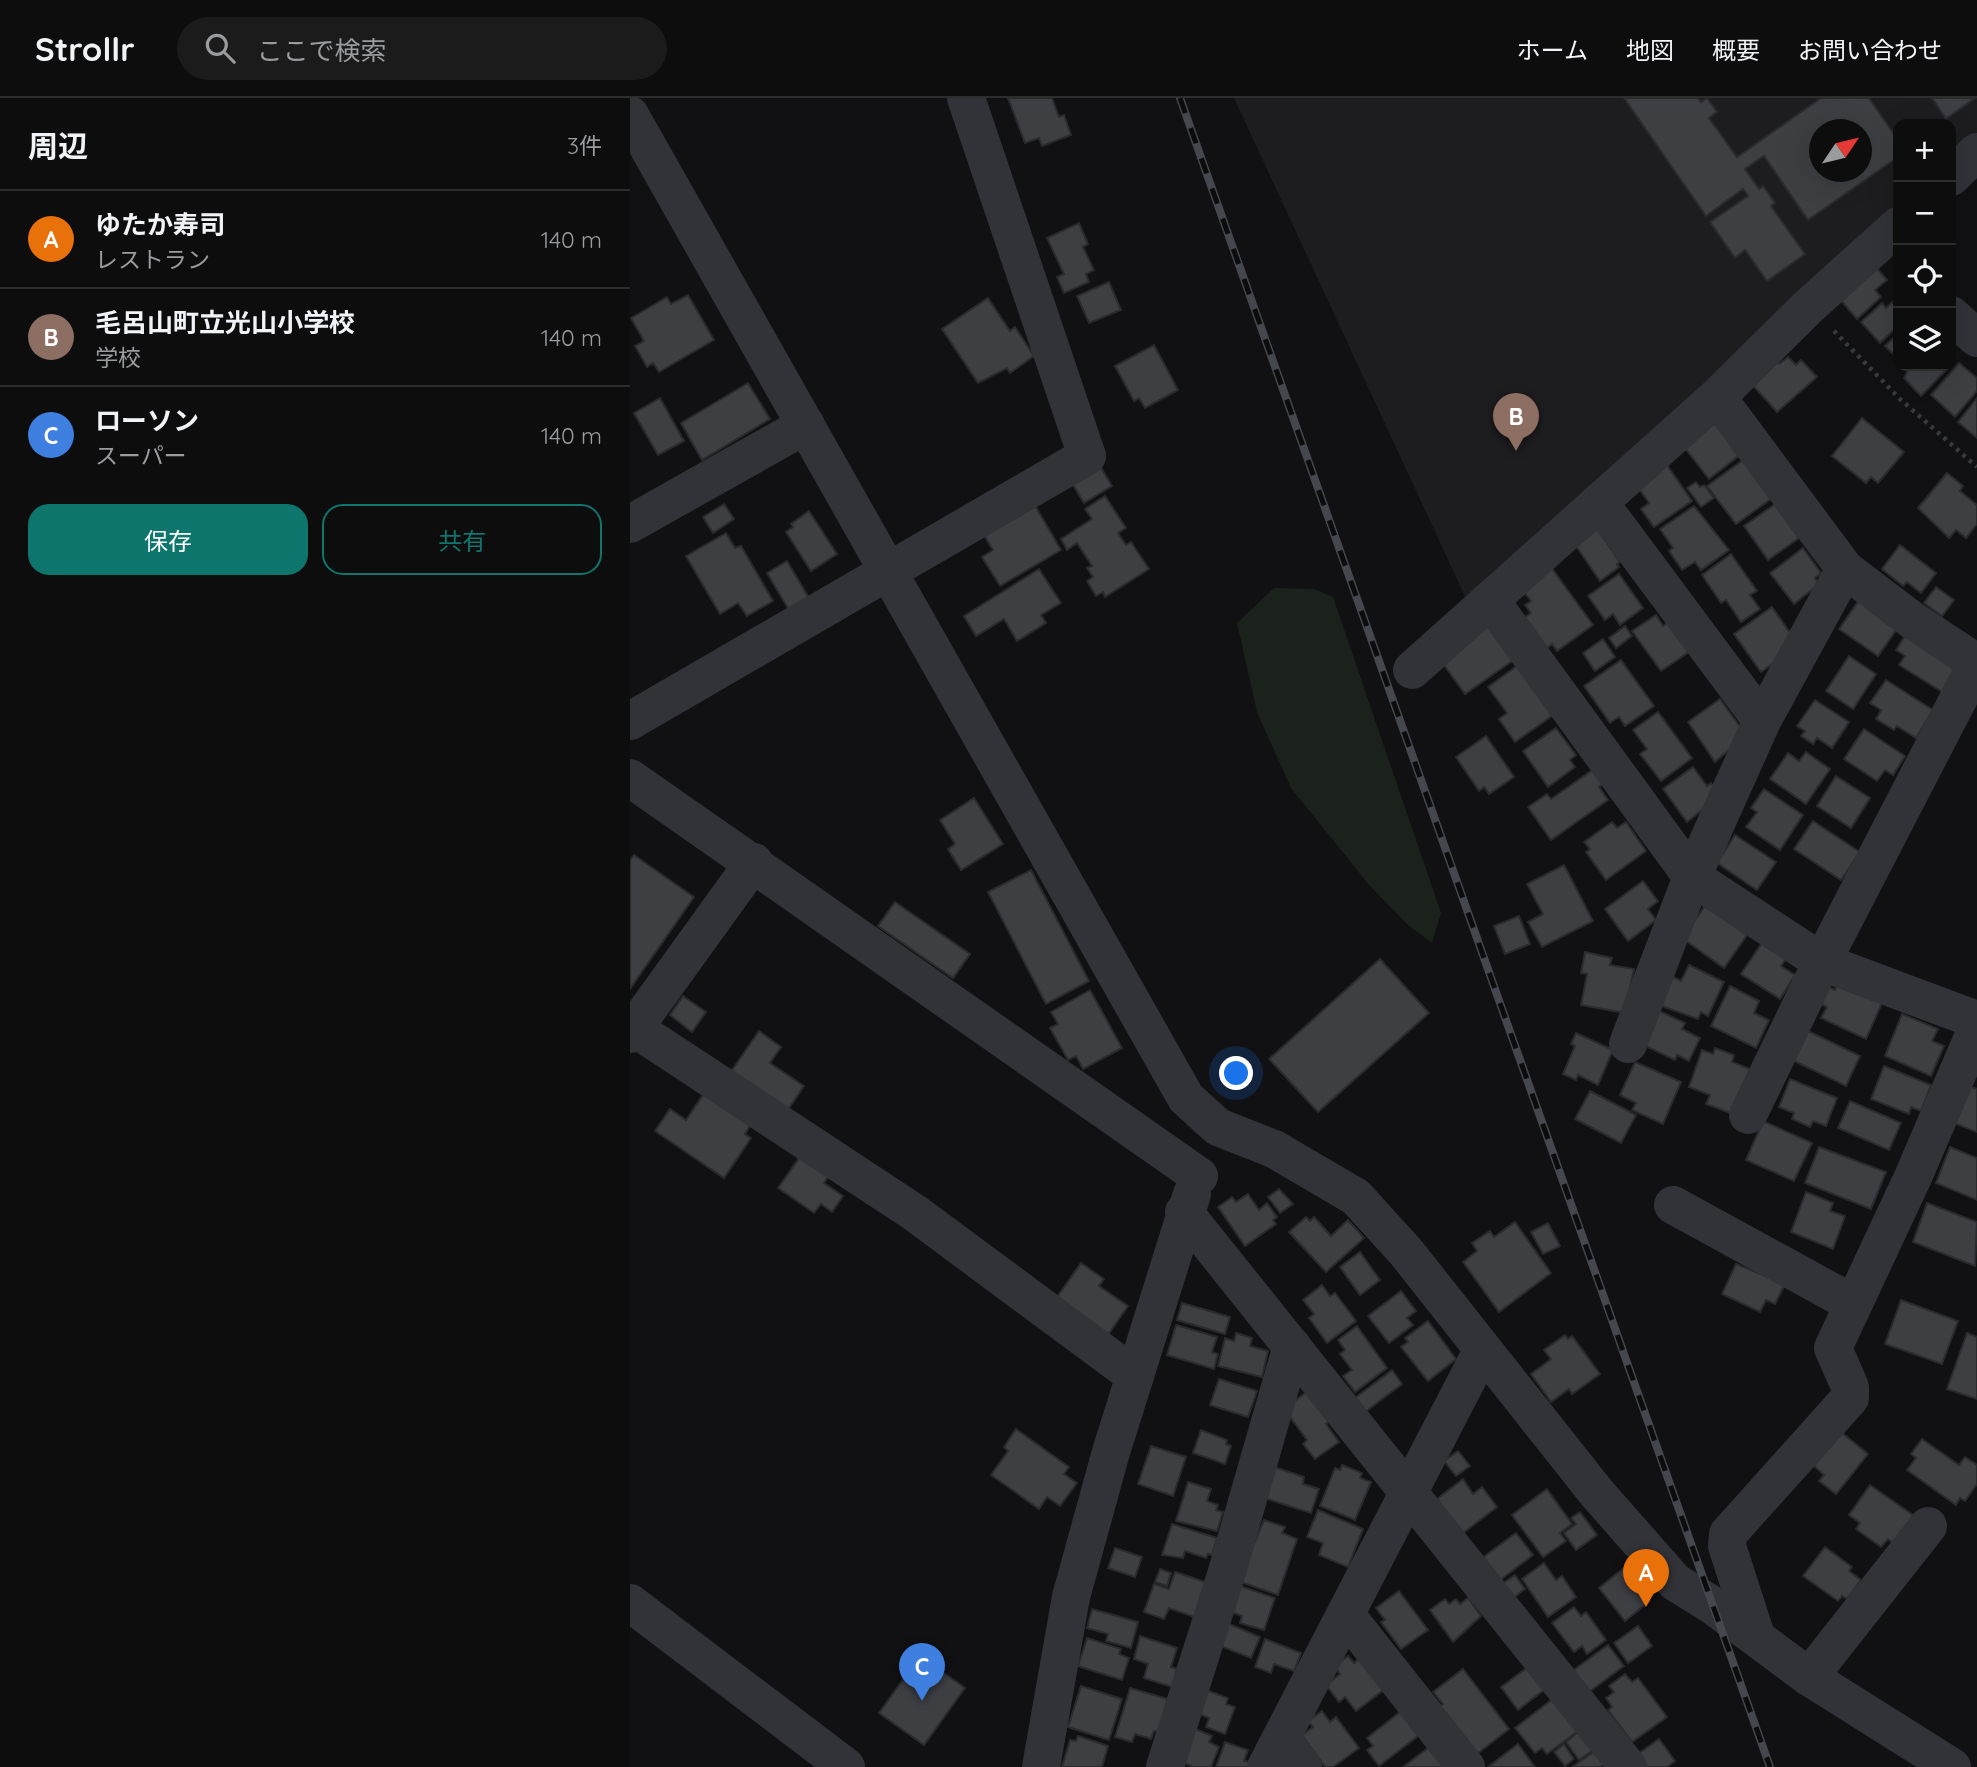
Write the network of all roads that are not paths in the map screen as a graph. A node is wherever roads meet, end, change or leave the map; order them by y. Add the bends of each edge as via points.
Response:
1 (965, 98) edge
2 (630, 115) edge
3 (1977, 152) edge
4 (1956, 172) edge
5 (1977, 187) edge
6 (1956, 196) edge
7 (1890, 246) edge
8 (1956, 319) edge
9 (1977, 338) edge
10 (1717, 397) junction
11 (806, 425) junction
12 (1599, 502) junction
13 (630, 524) edge
14 (889, 569) junction
15 (1845, 569) junction
16 (1490, 600) junction
17 (1977, 663) edge
18 (1412, 670) dead end
19 (630, 721) edge
20 (1762, 721) junction
21 (630, 778) edge
22 (754, 862) junction
23 (1692, 877) junction
24 (1822, 962) junction
25 (1977, 1020) edge
26 (1977, 1028) edge
27 (632, 1031) edge
28 (1628, 1044) dead end
29 (1748, 1115) dead end
30 (1218, 1127) junction
31 (1199, 1176) junction
32 (1673, 1205) dead end
33 (1184, 1212) junction
34 (1852, 1303) junction
35 (1292, 1346) junction
36 (1482, 1351) junction
37 (1135, 1376) junction
38 (1409, 1490) junction
39 (1928, 1526) dead end
40 (630, 1603) edge
41 (1346, 1615) junction
42 (1756, 1636) junction
43 (1809, 1678) junction
44 (1283, 1757) edge
45 (846, 1767) edge
46 (1041, 1767) edge
47 (1165, 1767) edge
48 (1465, 1767) edge
49 (1628, 1767) edge
50 (1952, 1767) edge

1 - 14 street via 1087,456
2 - 11 street
3 - 4 street
5 - 6 street
7 - 10 street via 1807,308
8 - 9 street
10 - 12 street
10 - 15 street
11 - 13 street
11 - 14 street
12 - 16 street
12 - 20 street
14 - 19 street
14 - 30 street via 1186,1098
15 - 17 street
15 - 20 street
16 - 18 street
16 - 23 street
17 - 24 street
20 - 23 street
21 - 22 street
22 - 27 street
22 - 31 street
23 - 24 street
23 - 28 street
24 - 25 street
24 - 29 street
26 - 34 street
27 - 37 street via 915,1213
30 - 31 street
30 - 36 street via 1274,1149 1356,1198 1406,1252
31 - 33 street
32 - 34 street
33 - 35 street
33 - 37 street
34 - 42 street via 1833,1348 1850,1387 1850,1398 1728,1534 1727,1546
35 - 38 street
35 - 47 street
36 - 38 street
36 - 42 street via 1675,1582
37 - 46 street via 1071,1597
38 - 41 street
38 - 49 street
39 - 43 street
40 - 45 street
41 - 44 street
41 - 48 street
42 - 43 street
43 - 50 street

